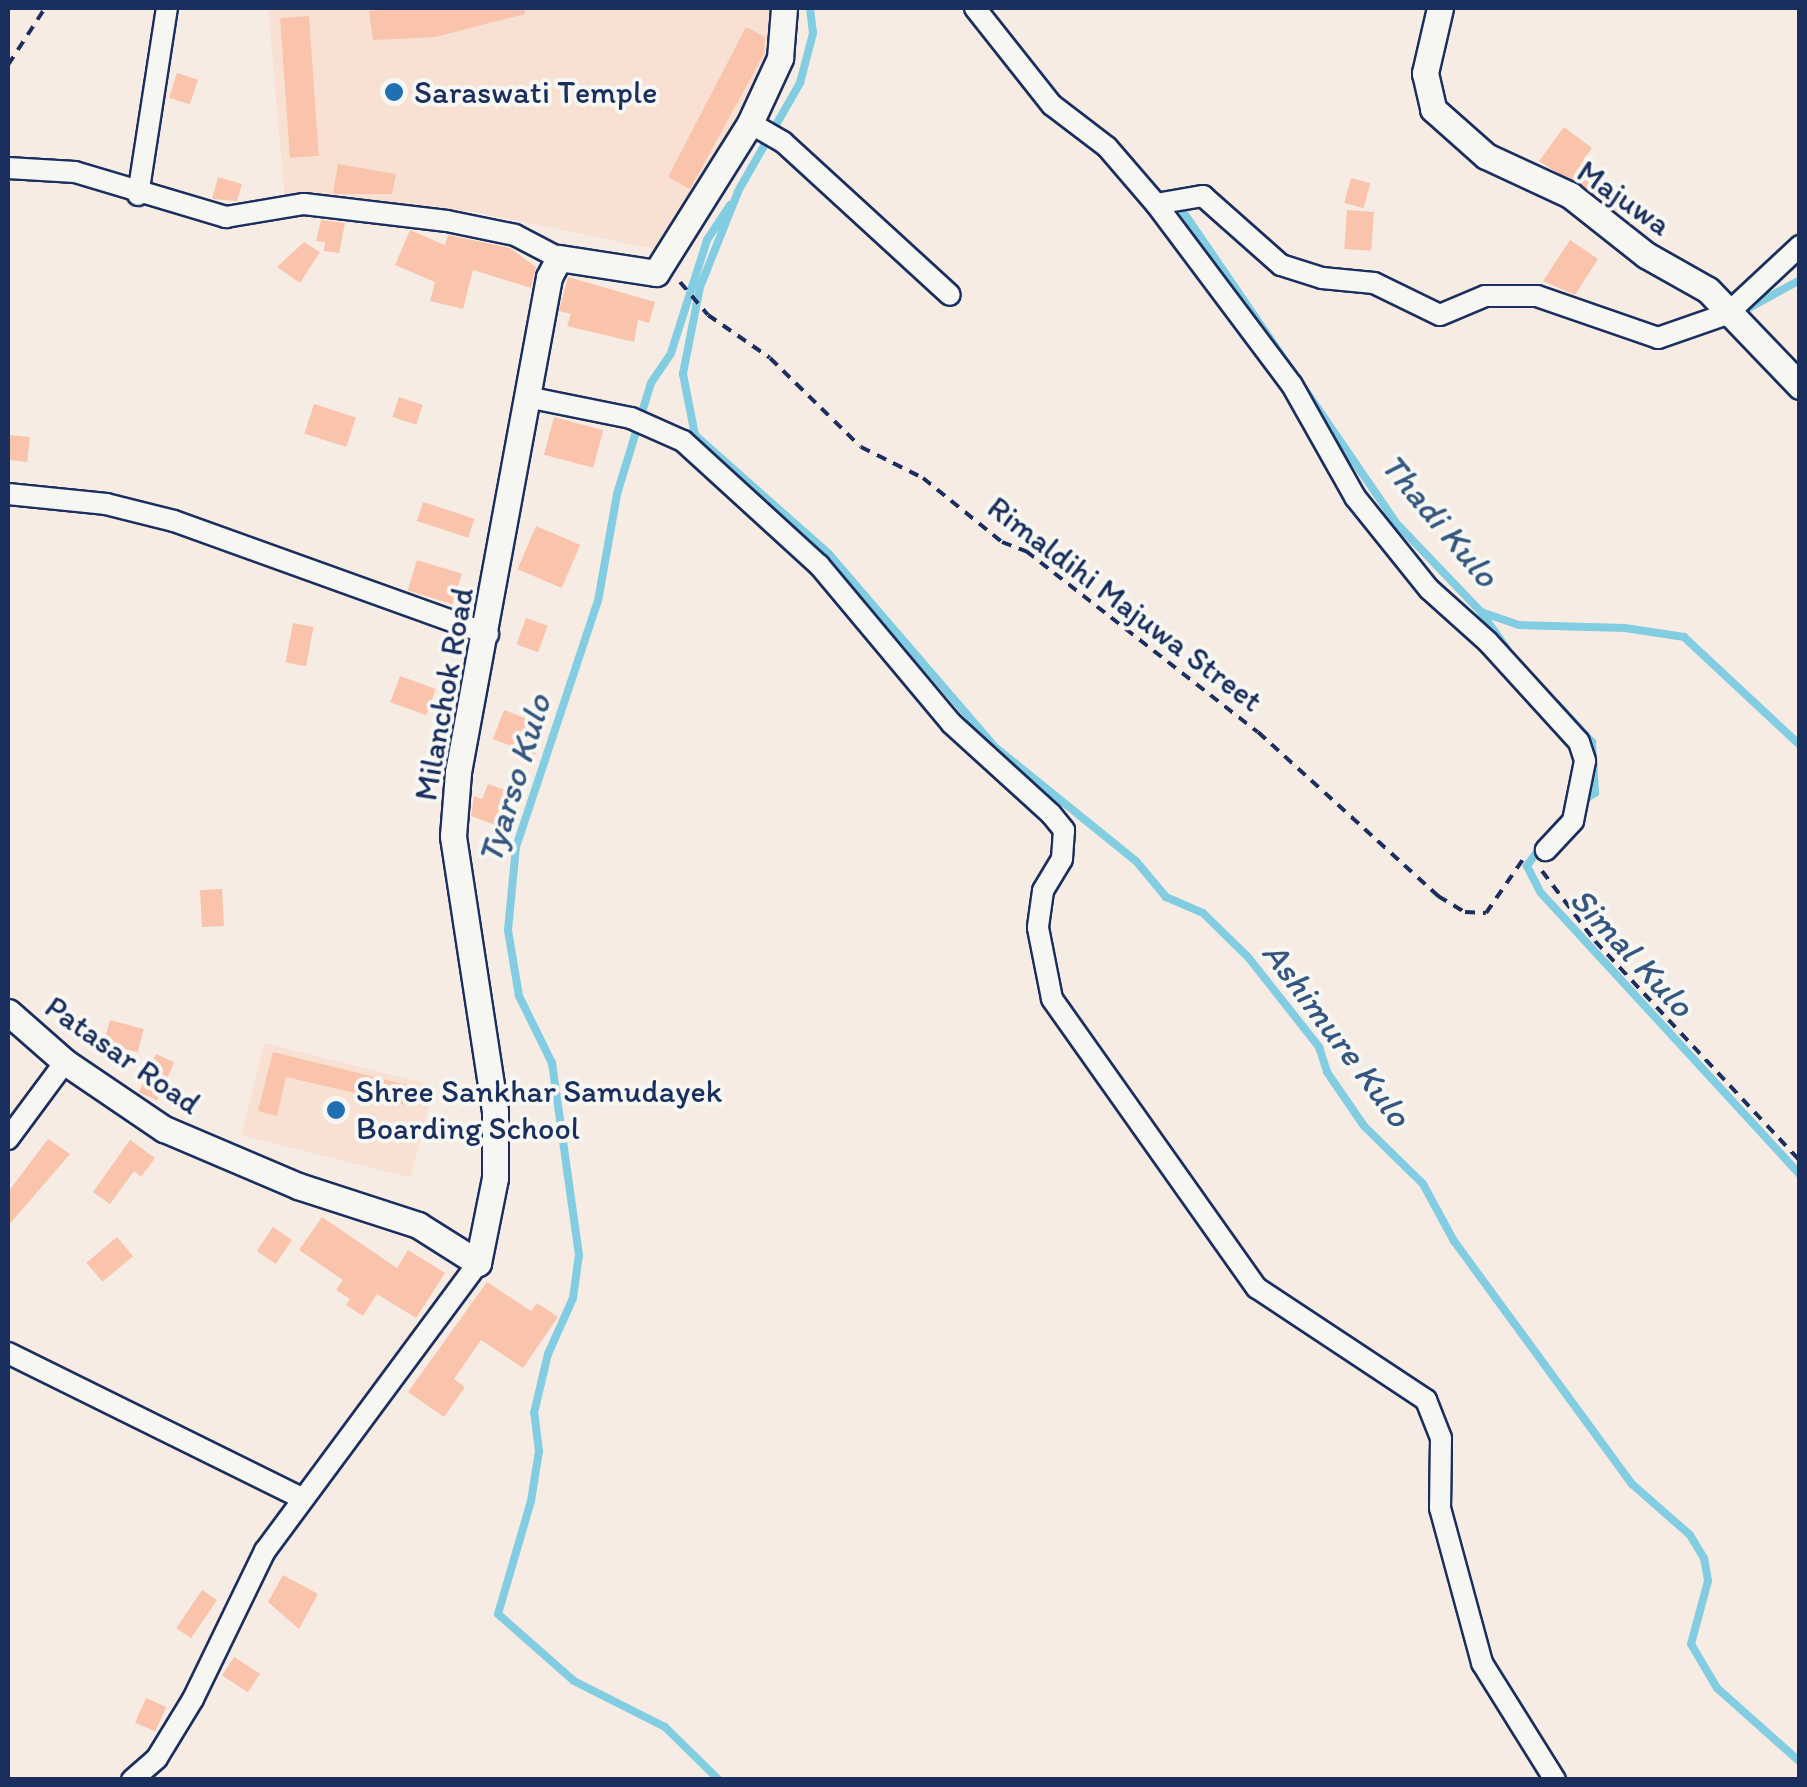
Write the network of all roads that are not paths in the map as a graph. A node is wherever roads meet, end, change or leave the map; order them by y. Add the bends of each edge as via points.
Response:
1 (167, 8) edge
2 (784, 8) edge
3 (975, 8) edge
4 (1440, 8) edge
5 (750, 122) junction
6 (8, 168) edge
7 (138, 195) junction
8 (1160, 203) junction
9 (1800, 246) edge
10 (559, 258) junction
11 (950, 295) dead end
12 (1727, 314) junction
13 (1800, 386) edge
14 (528, 397) junction
15 (8, 494) edge
16 (488, 634) junction
17 (1539, 849) road end
18 (8, 1012) edge
19 (66, 1062) junction
20 (8, 1139) edge
21 (478, 1263) junction
22 (8, 1353) edge
23 (301, 1498) junction
24 (132, 1780) edge
25 (1556, 1780) edge

1 - 7 street
2 - 5 street via 780,58
3 - 8 street via 1052,105 1107,147
4 - 12 street, Majuwa via 1425,73 1433,108 1486,156 1570,195 1646,255 1708,290
5 - 10 street via 656,273
5 - 11 street via 783,142
6 - 7 street via 75,172
7 - 10 street via 226,217 304,204 447,221 515,235
8 - 12 street via 1204,196 1281,265 1374,283 1440,315 1485,296 1537,296 1658,338
8 - 17 street via 1292,386 1355,498 1429,589 1488,642 1578,742 1585,761 1573,821
9 - 12 street
10 - 14 street, Milanchok Road via 549,277
12 - 13 street, Majuwa
14 - 16 street, Milanchok Road
14 - 25 street via 666,428 819,565 951,722 1064,830 1062,858 1044,891 1038,928 1052,998 1257,1288 1426,1400 1441,1438 1440,1508 1482,1663
15 - 16 street via 106,504 174,521
16 - 21 street, Milanchok Road via 458,772 453,836 495,1111 495,1178
18 - 19 street, Patasar Road
19 - 20 street
19 - 21 street, Patasar Road via 194,1145 418,1225
21 - 23 street via 374,1411
22 - 23 street
23 - 24 street via 265,1551 193,1699 157,1758

